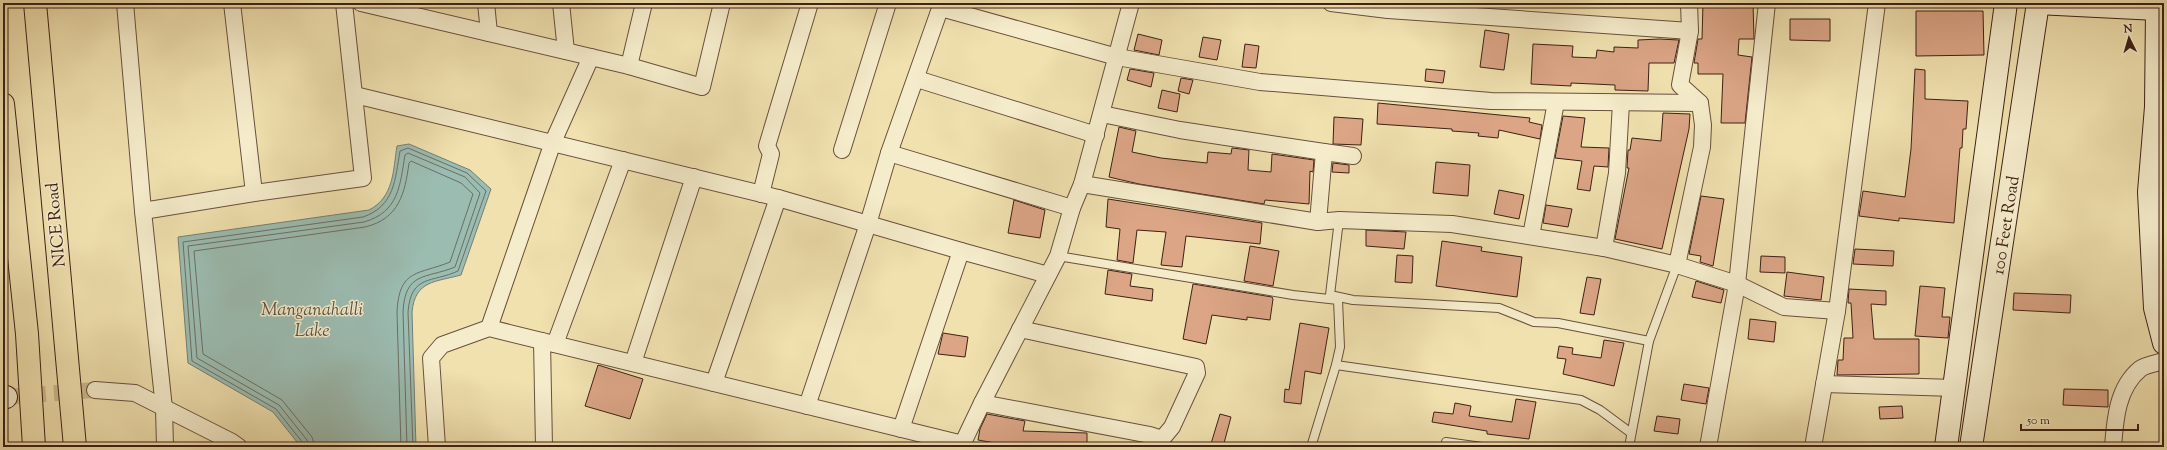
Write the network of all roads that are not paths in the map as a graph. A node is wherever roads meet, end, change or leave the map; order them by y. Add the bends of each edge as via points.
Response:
1 (35, 3) edge
2 (125, 3) edge
3 (232, 3) edge
4 (344, 3) edge
5 (361, 3) edge
6 (486, 3) edge
7 (561, 3) edge
8 (644, 3) edge
9 (722, 3) edge
10 (810, 3) edge
11 (888, 3) edge
12 (1131, 3) edge
13 (1331, 3) edge
14 (1689, 3) edge
15 (1767, 3) edge
16 (1877, 3) edge
17 (2006, 3) edge
18 (2037, 3) edge
19 (941, 6) edge
20 (1388, 6) edge
21 (2161, 9) edge
22 (425, 11) edge
23 (1690, 31) junction
24 (489, 33) junction
25 (566, 52) junction
26 (591, 57) junction
27 (1117, 57) junction
28 (629, 66) junction
29 (917, 79) junction
30 (355, 95) junction
31 (1556, 102) junction
32 (1621, 103) junction
33 (1700, 103) junction
34 (3, 104) edge
35 (2160, 107) edge
36 (1102, 114) junction
37 (1096, 135) junction
38 (554, 142) junction
39 (842, 150) dead end
40 (1324, 152) junction
41 (889, 153) junction
42 (1353, 156) dead end
43 (623, 160) junction
44 (694, 177) junction
45 (1082, 184) junction
46 (254, 193) junction
47 (761, 194) junction
48 (778, 198) junction
49 (1072, 208) junction
50 (143, 211) junction
51 (1339, 220) junction
52 (1318, 222) junction
53 (868, 224) junction
54 (1531, 236) junction
55 (1604, 248) junction
56 (961, 251) junction
57 (1058, 256) junction
58 (1676, 265) junction
59 (1048, 275) junction
60 (1737, 284) junction
61 (1330, 295) junction
62 (1338, 300) junction
63 (1837, 311) junction
64 (490, 328) junction
65 (1020, 329) junction
66 (1649, 341) junction
67 (548, 342) junction
68 (2164, 343) edge
69 (2164, 362) edge
70 (633, 363) junction
71 (1336, 365) junction
72 (714, 383) junction
73 (1824, 384) junction
74 (1955, 388) junction
75 (95, 390) tunnel mouth
76 (982, 402) junction
77 (807, 406) junction
78 (164, 408) junction
79 (901, 429) junction
80 (1631, 433) junction
81 (1446, 442) dead end
82 (234, 445) edge
83 (962, 445) edge
84 (34, 447) edge
85 (76, 447) edge
86 (164, 447) edge
87 (437, 447) edge
88 (544, 447) edge
89 (1311, 447) edge
90 (1482, 447) edge
91 (1629, 447) edge
92 (1708, 447) edge
93 (1813, 447) edge
94 (1946, 447) edge
95 (1971, 447) edge
96 (2113, 447) edge

1 - 85 highway, NICE Road
2 - 50 street
3 - 46 street
4 - 30 street
5 - 22 street
6 - 24 street
7 - 25 street
8 - 28 street
9 - 28 street via 702,86
10 - 47 street via 767,146 771,154
11 - 39 street
12 - 27 street
13 - 20 street
14 - 23 street
15 - 60 street
16 - 63 street
17 - 74 main road, 100 Feet Road
18 - 21 main road
18 - 95 main road, 100 Feet Road
19 - 27 street
19 - 29 street
20 - 23 street
21 - 35 main road
22 - 24 street
23 - 33 street via 1680,85
24 - 25 street
25 - 26 street
26 - 28 street
26 - 38 street
27 - 31 street via 1260,82 1491,101
27 - 36 street
29 - 37 street
29 - 41 street
30 - 38 street
30 - 46 street via 363,178
31 - 32 street
31 - 54 street
32 - 33 street
32 - 55 street via 1617,173
33 - 58 street via 1703,125 1702,148
34 - 84 highway via 27,334
35 - 68 main road via 2150,192 2155,308
36 - 37 street
36 - 40 street via 1180,130
37 - 45 street
38 - 43 street
38 - 64 street
40 - 42 street
40 - 52 street
41 - 49 street
41 - 53 street
43 - 44 street
43 - 67 street
44 - 47 street
44 - 70 street
45 - 49 street
45 - 52 street
46 - 50 street
47 - 48 street
48 - 53 street
48 - 72 street
49 - 57 street
50 - 78 street
51 - 52 street
51 - 54 street via 1452,224
51 - 61 lane
53 - 56 street
53 - 77 street
54 - 55 street
55 - 58 street
56 - 59 street
56 - 79 street
57 - 59 street
57 - 62 lane via 1293,295
58 - 60 street
58 - 66 lane
59 - 65 street
60 - 63 street via 1784,307
60 - 92 street
61 - 62 lane
61 - 66 lane via 1353,300 1499,308 1534,322 1558,323
62 - 71 lane via 1340,347
63 - 73 street
64 - 67 street
64 - 87 street via 442,344 431,358
65 - 76 street
65 - 76 street via 1196,367 1198,373 1172,427 1162,439 1150,434
66 - 80 lane
67 - 70 street
67 - 88 street
69 - 96 street via 2141,368 2127,386 2116,410
70 - 72 street
71 - 80 lane via 1581,400 1600,410
71 - 89 lane
72 - 77 street
73 - 74 street
73 - 93 street
74 - 94 main road, 100 Feet Road
75 - 78 street via 135,394
76 - 83 street
77 - 79 street
78 - 82 street
78 - 86 street
79 - 83 street
80 - 91 lane
81 - 90 lane

